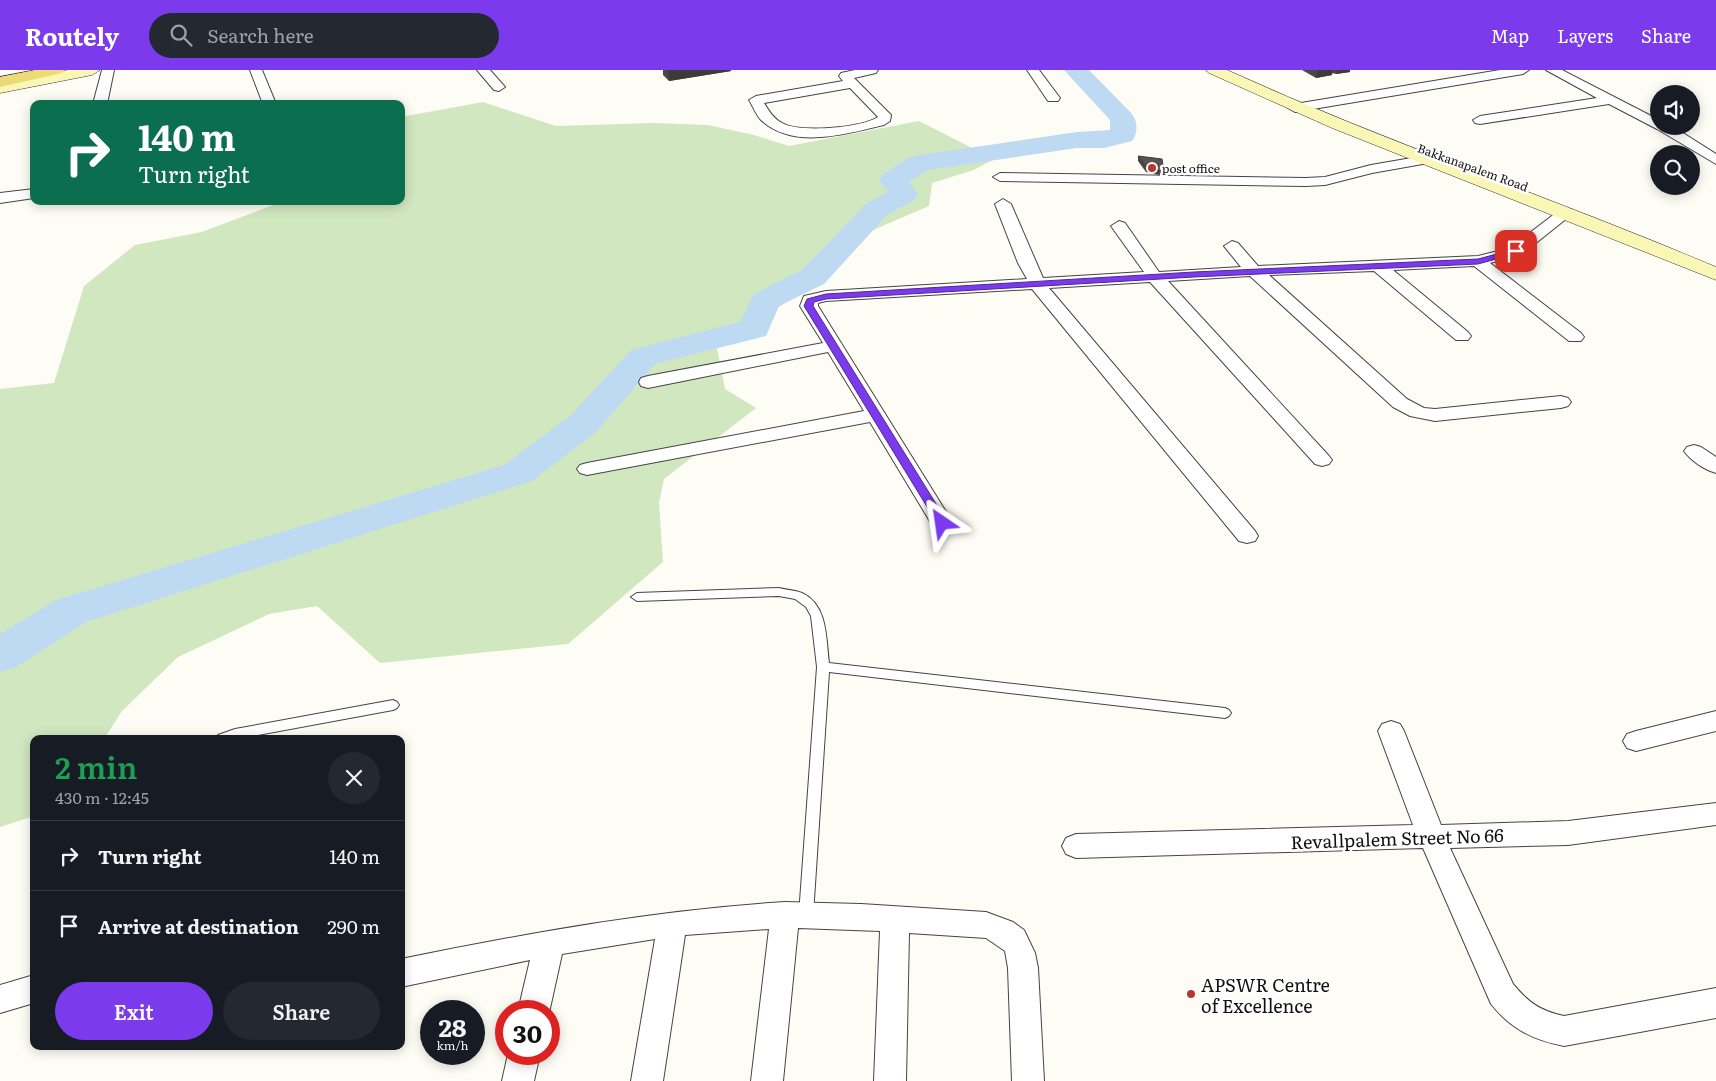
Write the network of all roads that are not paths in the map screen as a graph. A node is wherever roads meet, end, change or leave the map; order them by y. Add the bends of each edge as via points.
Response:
1 (25, 70) edge
2 (57, 70) edge
3 (92, 70) edge
4 (108, 70) edge
5 (256, 70) edge
6 (483, 70) edge
7 (872, 70) edge
8 (1033, 70) edge
9 (1214, 70) edge
10 (1231, 70) edge
11 (1523, 70) edge
12 (1552, 70) edge
13 (0, 75) edge
14 (0, 82) edge
15 (851, 84) junction
16 (499, 87) dead end
17 (0, 88) edge
18 (1053, 98) dead end
19 (101, 100) edge
20 (268, 100) edge
21 (1612, 100) junction
22 (1303, 106) junction
23 (1480, 120) dead end
24 (1650, 120) edge
25 (1676, 135) edge
26 (1429, 160) junction
27 (1716, 160) edge
28 (1000, 177) dead end
29 (30, 194) edge
30 (0, 198) edge
31 (1003, 204) dead end
32 (1566, 212) junction
33 (1119, 226) dead end
34 (1232, 246) dead end
35 (1478, 261) junction
36 (1716, 263) edge
37 (1370, 266) junction
38 (1254, 271) junction
39 (1716, 274) edge
40 (1154, 277) junction
41 (1038, 284) junction
42 (1462, 336) dead end
43 (1575, 337) dead end
44 (833, 346) junction
45 (648, 382) dead end
46 (1561, 402) dead end
47 (876, 415) junction
48 (1694, 451) dead end
49 (1322, 460) dead end
50 (1716, 467) edge
51 (587, 469) dead end
52 (942, 523) dead end
53 (1247, 536) dead end
54 (637, 597) dead end
55 (823, 667) junction
56 (393, 705) dead end
57 (1225, 713) dead end
58 (1716, 721) edge
59 (1391, 731) dead end
60 (233, 735) edge
61 (1636, 741) dead end
62 (1716, 814) edge
63 (1432, 838) junction
64 (1076, 846) dead end
65 (796, 915) junction
66 (895, 920) junction
67 (672, 924) junction
68 (549, 944) junction
69 (405, 972) edge
70 (30, 990) edge
71 (0, 999) edge
72 (536, 1000) edge
73 (1716, 1003) edge
74 (522, 1065) edge
75 (518, 1081) edge
76 (647, 1081) edge
77 (767, 1081) edge
78 (890, 1081) edge
79 (1028, 1081) edge

1 - 13 main road
2 - 14 main road
3 - 17 street
4 - 19 street
5 - 20 street
6 - 16 street
7 - 15 street via 845,76
8 - 18 street
9 - 22 street
10 - 22 street, Bakkanapalem Road
11 - 22 street
12 - 21 street
15 - 15 street via 884,115 884,120 812,134 779,128 756,100
21 - 23 street
21 - 24 street
22 - 26 street
22 - 36 street, Bakkanapalem Road via 1615,220
25 - 27 street
26 - 28 street via 1325,180
26 - 32 street
29 - 30 street
31 - 41 street via 1026,263
32 - 35 street via 1516,251
32 - 39 street
33 - 40 street
34 - 38 street
35 - 37 street
35 - 43 street
37 - 38 street
37 - 42 street
38 - 40 street
38 - 46 street via 1400,404 1420,414
40 - 41 street
40 - 49 street
41 - 44 street via 826,296 810,300 809,306
41 - 53 street
44 - 45 street
44 - 47 street
47 - 51 street
47 - 52 street
48 - 50 street
54 - 55 lane via 779,592 798,596 810,604 817,616
55 - 57 lane
55 - 65 lane
56 - 60 lane
58 - 61 street
59 - 63 street
62 - 63 street, Revallpalem Street No 66 via 1568,833
63 - 64 street, Revallpalem Street No 66
63 - 73 street via 1502,994 1517,1013 1540,1026 1564,1031
65 - 66 street
65 - 67 street
65 - 77 street
66 - 78 street
66 - 79 street via 986,925 1005,933 1017,943 1023,969
67 - 68 street
67 - 76 street
68 - 69 street
68 - 72 street
70 - 71 street
74 - 75 street

